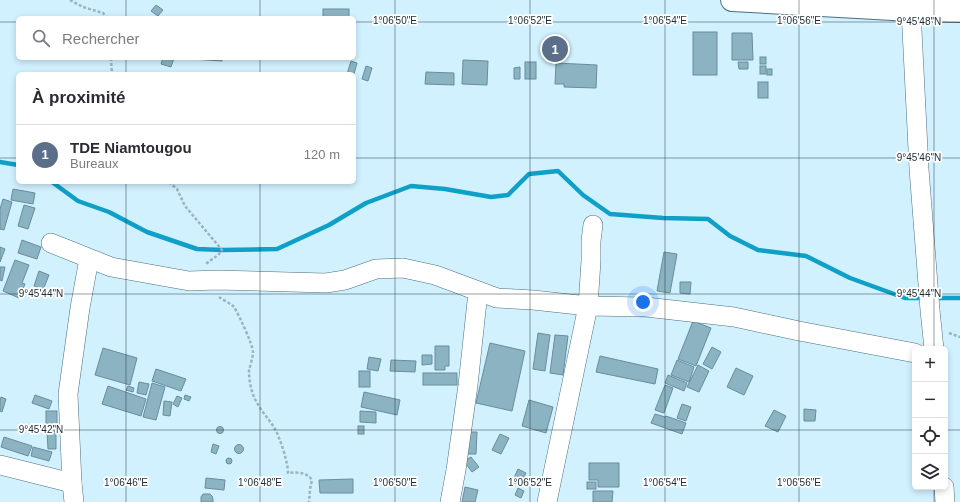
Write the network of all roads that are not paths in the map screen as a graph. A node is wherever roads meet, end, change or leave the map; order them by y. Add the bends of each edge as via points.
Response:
1 (732, 0) edge
2 (911, 10) junction
3 (960, 11) edge
4 (593, 225) dead end
5 (51, 243) dead end
6 (90, 259) junction
7 (478, 292) junction
8 (588, 306) junction
9 (934, 346) edge
10 (912, 352) edge
11 (0, 465) edge
12 (72, 483) junction
13 (944, 490) edge
14 (74, 502) edge
15 (450, 502) edge
16 (548, 502) edge
17 (945, 502) edge

1 - 2 main road
2 - 3 main road
2 - 9 street via 919,170
4 - 8 street
5 - 6 street
6 - 7 street via 111,267 189,281 326,283 345,280 376,269 403,268 435,275
6 - 12 street via 68,394
7 - 8 street via 497,298
7 - 15 street via 468,385
8 - 10 street via 646,307 734,317
8 - 16 street
11 - 12 street
12 - 14 street
13 - 17 street

